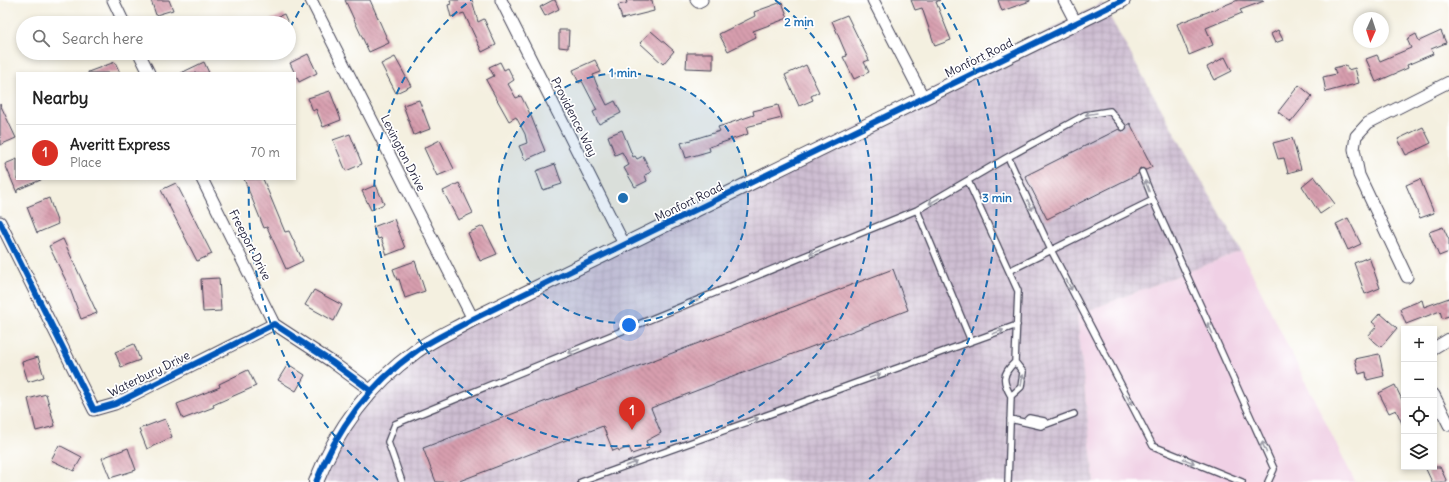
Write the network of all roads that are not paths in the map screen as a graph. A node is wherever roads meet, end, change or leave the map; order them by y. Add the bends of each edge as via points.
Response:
1 (113, 0) edge
2 (311, 0) edge
3 (501, 0) edge
4 (696, 0) edge
5 (702, 0) edge
6 (873, 0) edge
7 (1064, 0) edge
8 (1123, 0) edge
9 (121, 16) edge
10 (1076, 23) junction
11 (142, 60) edge
12 (148, 72) edge
13 (1449, 82) edge
14 (923, 97) junction
15 (1123, 127) dead end
16 (1008, 157) junction
17 (1142, 172) dead end
18 (202, 180) edge
19 (968, 181) junction
20 (1153, 200) junction
21 (917, 210) junction
22 (0, 222) edge
23 (624, 246) junction
24 (1051, 250) junction
25 (1009, 271) junction
26 (1407, 277) dead end
27 (473, 318) junction
28 (274, 324) junction
29 (1017, 325) junction
30 (1449, 339) edge
31 (970, 342) junction
32 (1437, 346) edge
33 (1015, 362) junction
34 (370, 390) junction
35 (1011, 396) junction
36 (1436, 398) edge
37 (1074, 414) dead end
38 (1010, 419) junction
39 (1449, 425) edge
40 (316, 482) edge
41 (402, 482) edge
42 (581, 482) edge
43 (1008, 482) edge
44 (1242, 482) edge
45 (1268, 482) edge

1 - 9 street
2 - 27 street, Lexington Drive
3 - 23 street, Providence Way
4 - 5 street
6 - 14 street
7 - 10 street
8 - 10 street, Monfort Road
10 - 14 street, Monfort Road
11 - 12 street
13 - 26 street via 1368,123 1356,136 1354,149 1359,175
14 - 23 street, Monfort Road
15 -> 16 lane via 1110,111 1085,115
16 - 19 lane
16 -> 24 lane
20 -> 17 lane
18 - 28 street, Freeport Drive
19 -> 21 lane
19 - 25 lane
20 - 24 lane
45 -> 20 lane via 1274,469
21 - 31 lane
21 -> 41 lane via 396,424 388,442
22 - 28 street, Waterbury Drive via 94,410 115,404
23 - 27 street, Monfort Road
24 - 25 lane
24 -> 44 lane via 1153,446
25 - 29 lane via 1018,291
27 - 34 street, Monfort Road via 415,352
28 - 34 street
31 -> 29 lane
29 - 33 lane
30 - 32 street
42 -> 31 lane
33 - 35 lane via 1006,370 1004,385
35 -> 33 lane via 1021,387 1023,372
34 - 40 street, Monfort Road via 346,422
35 - 38 lane
36 - 39 street
37 - 38 lane via 1041,426
38 - 43 lane

